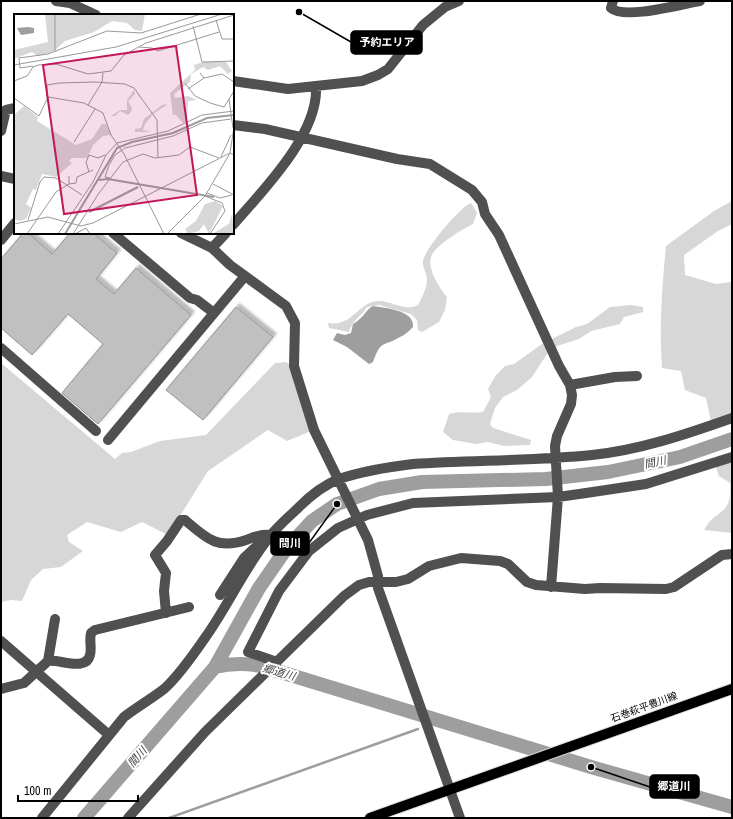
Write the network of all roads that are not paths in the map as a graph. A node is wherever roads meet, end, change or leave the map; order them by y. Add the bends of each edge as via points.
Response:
1 (56, 1) edge
2 (459, 1) edge
3 (613, 1) edge
4 (700, 1) edge
5 (94, 14) edge
6 (234, 81) edge
7 (316, 86) junction
8 (14, 108) edge
9 (234, 126) edge
10 (1, 131) edge
11 (302, 138) junction
12 (1, 176) edge
13 (14, 180) edge
14 (14, 224) edge
15 (234, 224) edge
16 (114, 234) edge
17 (183, 234) edge
18 (225, 234) edge
19 (1, 240) edge
20 (212, 248) junction
21 (245, 276) junction
22 (214, 314) junction
23 (1, 348) edge
24 (637, 376) dead end
25 (570, 385) junction
26 (732, 418) edge
27 (96, 431) dead end
28 (108, 440) dead end
29 (732, 457) edge
30 (555, 459) junction
31 (339, 481) junction
32 (557, 496) junction
33 (356, 517) junction
34 (268, 535) junction
35 (732, 554) edge
36 (378, 582) junction
37 (551, 586) junction
38 (220, 595) dead end
39 (189, 607) dead end
40 (166, 613) junction
41 (55, 619) dead end
42 (1, 641) edge
43 (48, 661) junction
44 (276, 663) junction
45 (37, 672) junction
46 (1, 689) edge
47 (732, 689) edge
48 (109, 735) junction
49 (450, 790) junction
50 (42, 818) edge
51 (128, 818) edge
52 (370, 818) edge
53 (460, 818) edge

1 - 5 street via 70,3
2 - 7 street via 436,13 404,47 388,69 378,75 362,81
3 - 4 street via 613,10 631,13
6 - 7 street via 288,89
7 - 11 street via 312,113
8 - 10 street via 6,110
9 - 11 street via 265,129
11 - 15 street
11 - 25 street via 430,164 478,196
12 - 13 street
14 - 19 street
16 - 22 street via 190,298 197,300
17 - 20 street
18 - 20 street
20 - 21 street
21 - 22 street
21 - 31 street via 286,306 292,315 295,323 294,366 314,430
22 - 28 street
23 - 27 street
24 - 25 street
25 - 30 street via 571,404 557,436
26 - 30 street via 622,450
29 - 32 street via 646,484
30 - 31 street via 413,464 388,467
30 - 32 street
31 - 33 street
31 - 34 street via 310,497
32 - 33 street via 413,503
32 - 37 street
33 - 36 street via 368,540
33 - 44 street via 309,550 279,591 248,652
34 - 38 street via 244,558
34 - 40 street via 226,545 218,543 185,520 181,520 155,554 166,573
34 - 48 street via 208,634 180,670 164,689 124,717
35 - 37 street via 722,555 674,587 666,589 585,589
36 - 37 street via 408,579 439,563 473,558 500,561 508,564 531,584
36 - 44 street via 359,585 344,596
36 - 49 street
39 - 40 street
40 - 43 street via 95,630 91,633 91,652 86,662 80,664
41 - 43 street
42 - 45 street
43 - 45 street
44 - 51 street via 205,732
45 - 46 street via 24,683
45 - 48 street
47 - 49 main road, 石巻萩平豊川線
48 - 50 street
49 - 52 main road
49 - 53 street

